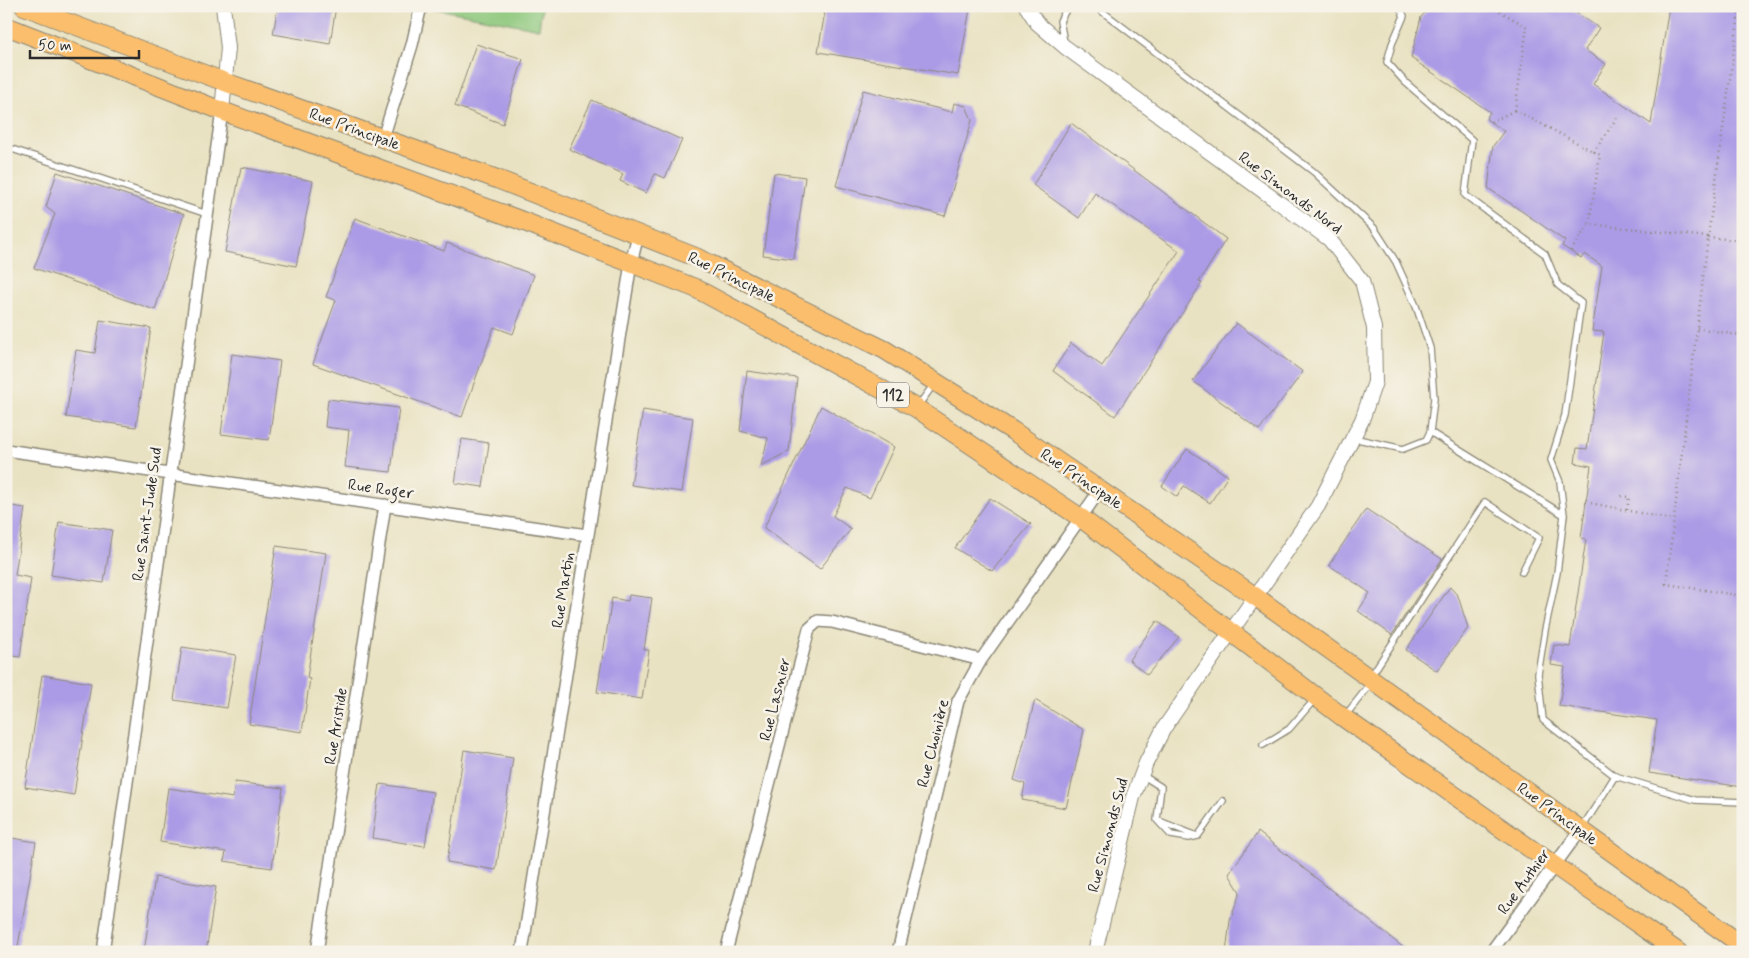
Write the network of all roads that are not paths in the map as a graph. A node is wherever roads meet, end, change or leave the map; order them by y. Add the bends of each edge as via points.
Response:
1 (24, 6) edge
2 (223, 6) edge
3 (421, 6) edge
4 (1026, 6) edge
5 (1068, 6) edge
6 (1095, 6) edge
7 (1399, 6) edge
8 (6, 26) edge
9 (1065, 47) junction
10 (226, 82) junction
11 (222, 111) junction
12 (383, 138) junction
13 (6, 147) edge
14 (207, 214) junction
15 (638, 235) junction
16 (631, 263) junction
17 (936, 382) junction
18 (916, 408) junction
19 (1430, 432) junction
20 (1353, 438) junction
21 (6, 450) edge
22 (170, 473) junction
23 (1100, 490) junction
24 (385, 506) junction
25 (1564, 515) junction
26 (1081, 518) junction
27 (588, 535) junction
28 (1522, 572) dead end
29 (1256, 597) junction
30 (1230, 632) junction
31 (981, 660) junction
32 (1371, 679) junction
33 (1317, 697) junction
34 (1344, 718) junction
35 (1264, 745) dead end
36 (1142, 775) junction
37 (1615, 776) junction
38 (1223, 801) dead end
39 (1743, 802) edge
40 (1580, 829) junction
41 (1554, 864) junction
42 (1743, 946) edge
43 (103, 952) edge
44 (316, 952) edge
45 (522, 952) edge
46 (726, 952) edge
47 (898, 952) edge
48 (1095, 952) edge
49 (1491, 952) edge
50 (1678, 952) edge

1 - 10 main road, Rue Principale / 112
2 - 10 street, Rue Saint-Jude Sud via 228,48
3 - 12 street
4 - 9 street, Rue Simonds Nord via 1036,23
5 - 9 lane via 1060,21
6 - 19 lane via 1314,172 1374,228 1396,262 1430,348 1434,399
7 - 25 lane via 1404,16 1387,62 1405,82 1472,140 1465,195 1545,254 1558,285 1581,303 1565,416 1551,460 1560,482
8 - 11 main road, Rue Principale / 112
9 - 20 street, Rue Simonds Nord via 1328,239 1362,281 1374,328 1375,382
10 - 11 street, Rue Saint-Jude Sud
10 - 12 main road, Rue Principale / 112
11 - 14 street, Rue Saint-Jude Sud
11 - 16 main road, Rue Principale / 112
12 - 15 main road, Rue Principale / 112
13 - 14 lane
14 - 22 street, Rue Saint-Jude Sud
15 - 16 street, Rue Martin
15 - 17 main road, Rue Principale / 112 via 698,258 877,346
16 - 18 main road, Rue Principale / 112 via 695,288
16 - 27 street, Rue Martin
17 - 18 lane
17 - 23 main road, Rue Principale / 112
18 - 26 main road, Rue Principale / 112
19 - 20 lane via 1426,440 1403,449
19 - 25 lane
20 - 29 street, Rue Simonds Nord via 1318,506
21 - 22 street, Rue Roger
22 - 24 street, Rue Roger
22 - 43 street, Rue Saint-Jude Sud
23 - 26 street, Rue Choinière
23 - 29 main road, Rue Principale / 112
24 - 27 street, Rue Roger
24 - 44 street, Rue Aristide
25 - 37 lane via 1538,674 1543,720
26 - 30 main road, Rue Principale / 112
26 - 31 street, Rue Choinière
27 - 45 street, Rue Martin
28 - 32 lane via 1539,538 1485,502
29 - 30 street, Rue Simonds Nord
29 - 32 main road, Rue Principale / 112
30 - 33 main road, Rue Principale / 112
30 - 36 street, Rue Simonds Sud via 1164,728
31 - 46 street, Rue Lasnier via 832,622 818,621 809,629
31 - 47 street, Rue Choinière via 958,701
32 - 34 lane
32 - 40 main road, Rue Principale / 112
33 - 34 main road, Rue Principale / 112
33 - 35 lane via 1289,729
34 - 41 main road, Rue Principale / 112
36 - 38 lane via 1160,787 1157,820 1171,835 1198,836
36 - 48 street, Rue Simonds Sud via 1133,797
37 - 39 lane via 1695,800
37 - 40 lane
40 - 41 street, Rue Authier
40 - 42 main road, Rue Principale / 112
41 - 49 street, Rue Authier
41 - 50 main road, Rue Principale / 112

